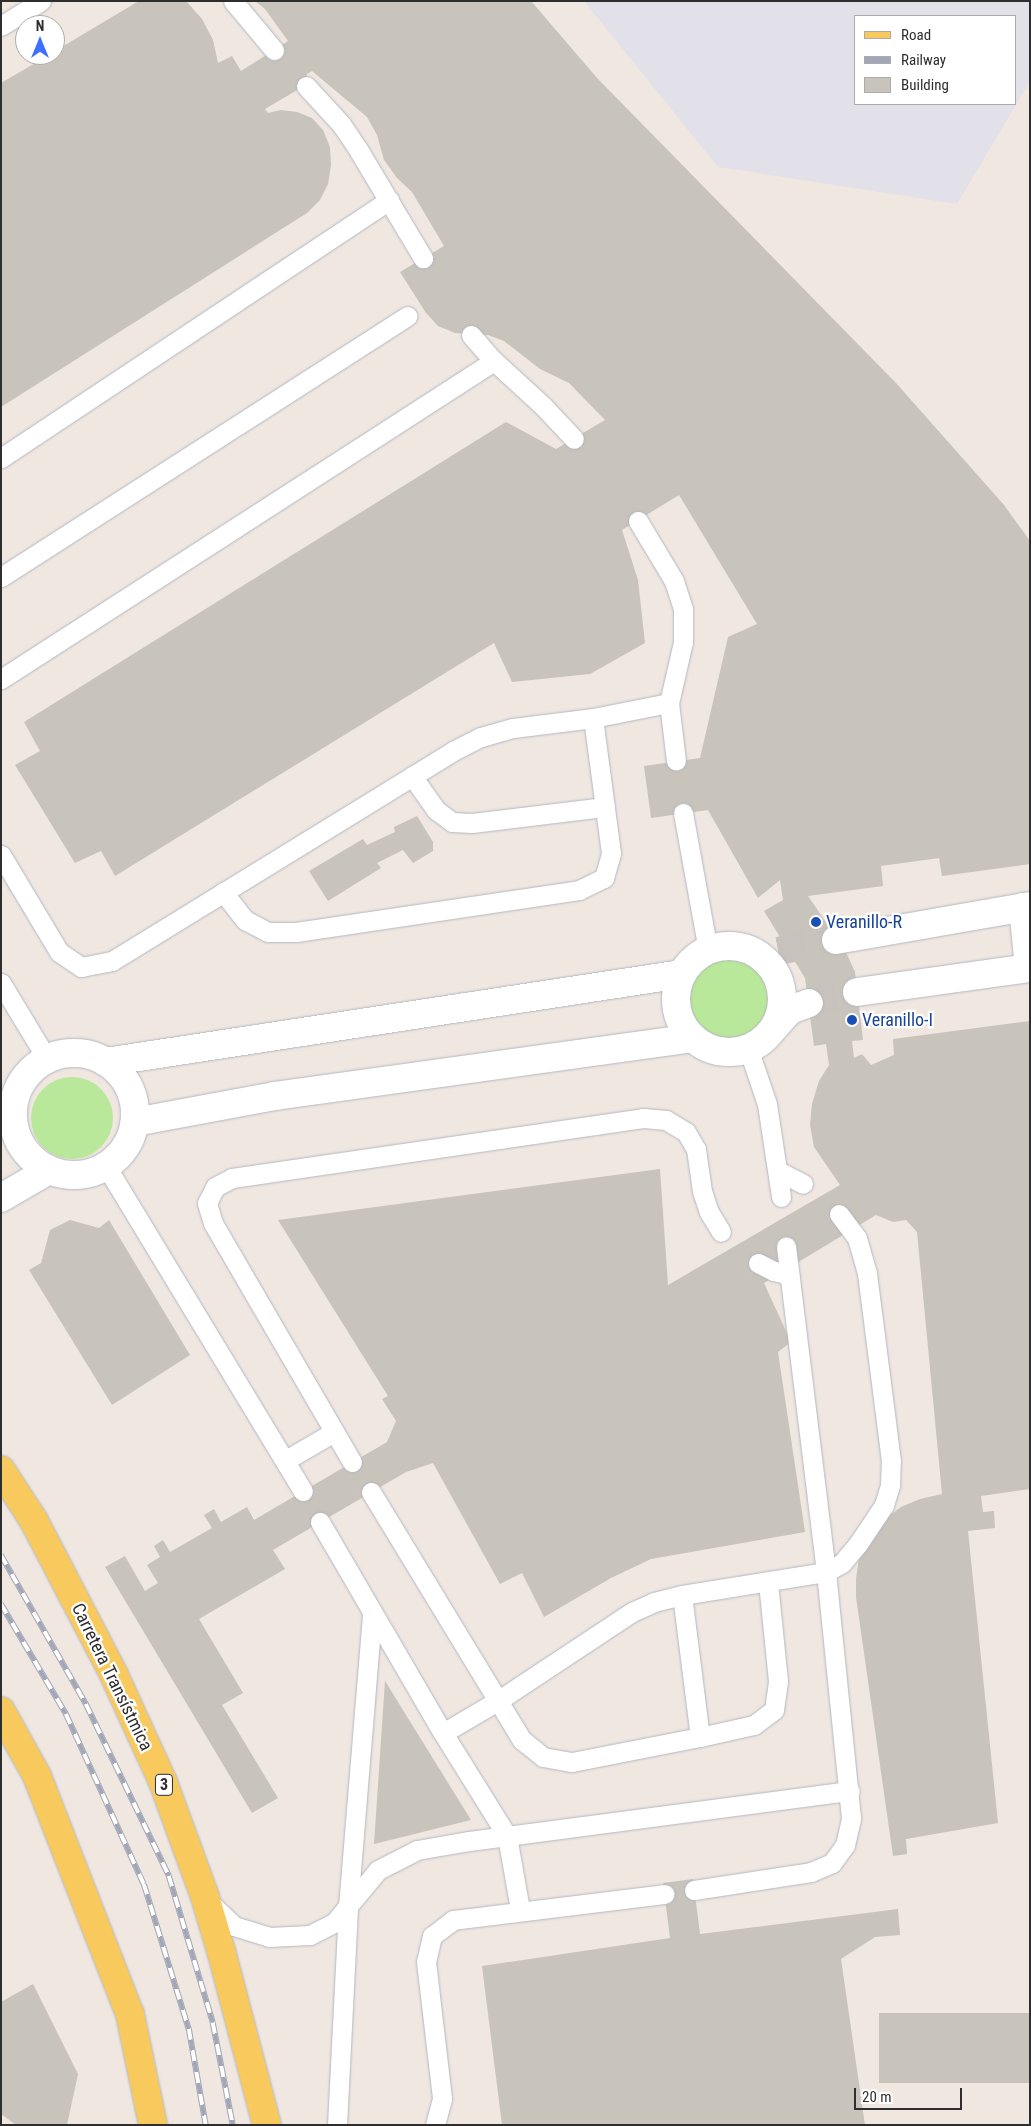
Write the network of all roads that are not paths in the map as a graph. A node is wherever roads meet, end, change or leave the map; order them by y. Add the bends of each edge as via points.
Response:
1 (41, 1) edge
2 (233, 1) edge
3 (1, 26) edge
4 (274, 50) dead end
5 (306, 86) dead end
6 (389, 200) junction
7 (423, 258) dead end
8 (408, 316) dead end
9 (471, 335) dead end
10 (494, 361) junction
11 (574, 439) dead end
12 (1, 458) edge
13 (638, 521) dead end
14 (1, 577) edge
15 (3, 674) edge
16 (668, 703) junction
17 (593, 718) junction
18 (676, 762) dead end
19 (412, 776) junction
20 (605, 807) junction
21 (683, 813) dead end
22 (1, 855) edge
23 (223, 892) junction
24 (1026, 907) edge
25 (836, 940) tunnel mouth
26 (708, 950) junction
27 (1029, 968) edge
28 (682, 974) junction
29 (1, 983) edge
30 (857, 992) tunnel mouth
31 (809, 1003) tunnel mouth
32 (772, 1030) junction
33 (693, 1038) junction
34 (748, 1048) junction
35 (47, 1059) junction
36 (106, 1062) junction
37 (7, 1120) edge
38 (135, 1122) junction
39 (106, 1166) junction
40 (48, 1170) junction
41 (778, 1170) junction
42 (803, 1184) dead end
43 (781, 1197) dead end
44 (1, 1198) edge
45 (839, 1214) dead end
46 (721, 1232) dead end
47 (786, 1246) dead end
48 (758, 1263) dead end
49 (790, 1275) junction
50 (334, 1432) junction
51 (286, 1460) junction
52 (352, 1462) dead end
53 (1, 1470) edge
54 (303, 1491) dead end
55 (371, 1492) dead end
56 (320, 1522) dead end
57 (826, 1572) junction
58 (768, 1582) junction
59 (682, 1595) junction
60 (372, 1614) junction
61 (500, 1700) junction
62 (1, 1711) edge
63 (443, 1733) junction
64 (700, 1737) junction
65 (850, 1791) junction
66 (507, 1836) junction
67 (694, 1890) dead end
68 (664, 1894) dead end
69 (205, 1897) junction
70 (348, 1907) junction
71 (520, 1910) junction
72 (153, 2125) edge
73 (267, 2125) edge
74 (338, 2125) edge
75 (435, 2125) edge

1 - 3 lane
2 - 4 lane
5 - 6 lane via 340,124
6 - 7 lane
6 - 12 lane
8 - 14 lane
9 - 10 lane
10 - 11 lane
10 - 15 lane
13 - 16 lane via 674,581 683,609 683,642
16 - 17 lane
16 - 18 lane
17 - 19 lane via 513,728 481,736
17 - 20 lane
19 - 20 lane via 436,810 452,822 472,823
19 - 23 lane
20 - 23 lane via 611,853 604,878 579,890 296,932 268,932 245,920
21 - 26 lane
22 - 23 lane via 59,952 81,967 112,961
24 - 25 street
24 - 27 street
26 - 28 street via 693,960
26 - 32 street via 725,946 768,952 783,998 780,1015
27 - 30 street
28 - 33 street via 676,990 677,1008 682,1024
28 - 36 street
29 - 35 lane
31 - 32 street via 790,1010
32 - 34 street via 762,1041
33 - 34 street via 710,1048 729,1052
33 - 38 street via 276,1096
34 - 41 lane via 767,1104
35 - 36 street via 74,1054
35 - 37 street via 21,1082
36 - 38 street via 120,1073 130,1088 135,1104
37 - 40 street via 22,1148
38 - 39 street via 125,1147
39 - 40 street via 88,1174 68,1175
39 - 51 lane
40 - 44 street
41 - 42 lane
41 - 43 lane
45 - 57 lane via 857,1238 866,1273 891,1461 890,1485 884,1505 848,1557
46 - 50 lane via 702,1191 696,1148 686,1132 666,1120 643,1118 232,1178 215,1187 207,1203 213,1224
47 - 49 lane
48 - 49 lane
49 - 57 lane
50 - 51 lane
50 - 52 lane
51 - 54 lane
53 - 69 main road, Carretera Transístmica / 3 via 34,1521 118,1684 163,1782
55 - 61 lane
56 - 60 lane
57 - 58 lane
57 - 65 lane
58 - 59 lane
58 - 64 lane via 778,1681 774,1710 754,1725
59 - 61 lane via 632,1612
59 - 64 lane
60 - 63 lane
60 - 70 lane
61 - 63 lane
61 - 64 lane via 522,1740 543,1757 572,1762
62 - 72 main road via 37,1776 130,2014
63 - 66 lane
65 - 66 lane
65 - 67 lane via 851,1818 845,1845 832,1863 811,1872
66 - 70 lane via 417,1850 378,1870
66 - 71 lane
68 - 71 lane
69 - 70 lane via 234,1926 269,1937 310,1935 334,1923
69 - 73 main road, Carretera Transístmica / 3
70 - 74 lane
71 - 75 lane via 453,1920 432,1936 426,1962 442,2098

